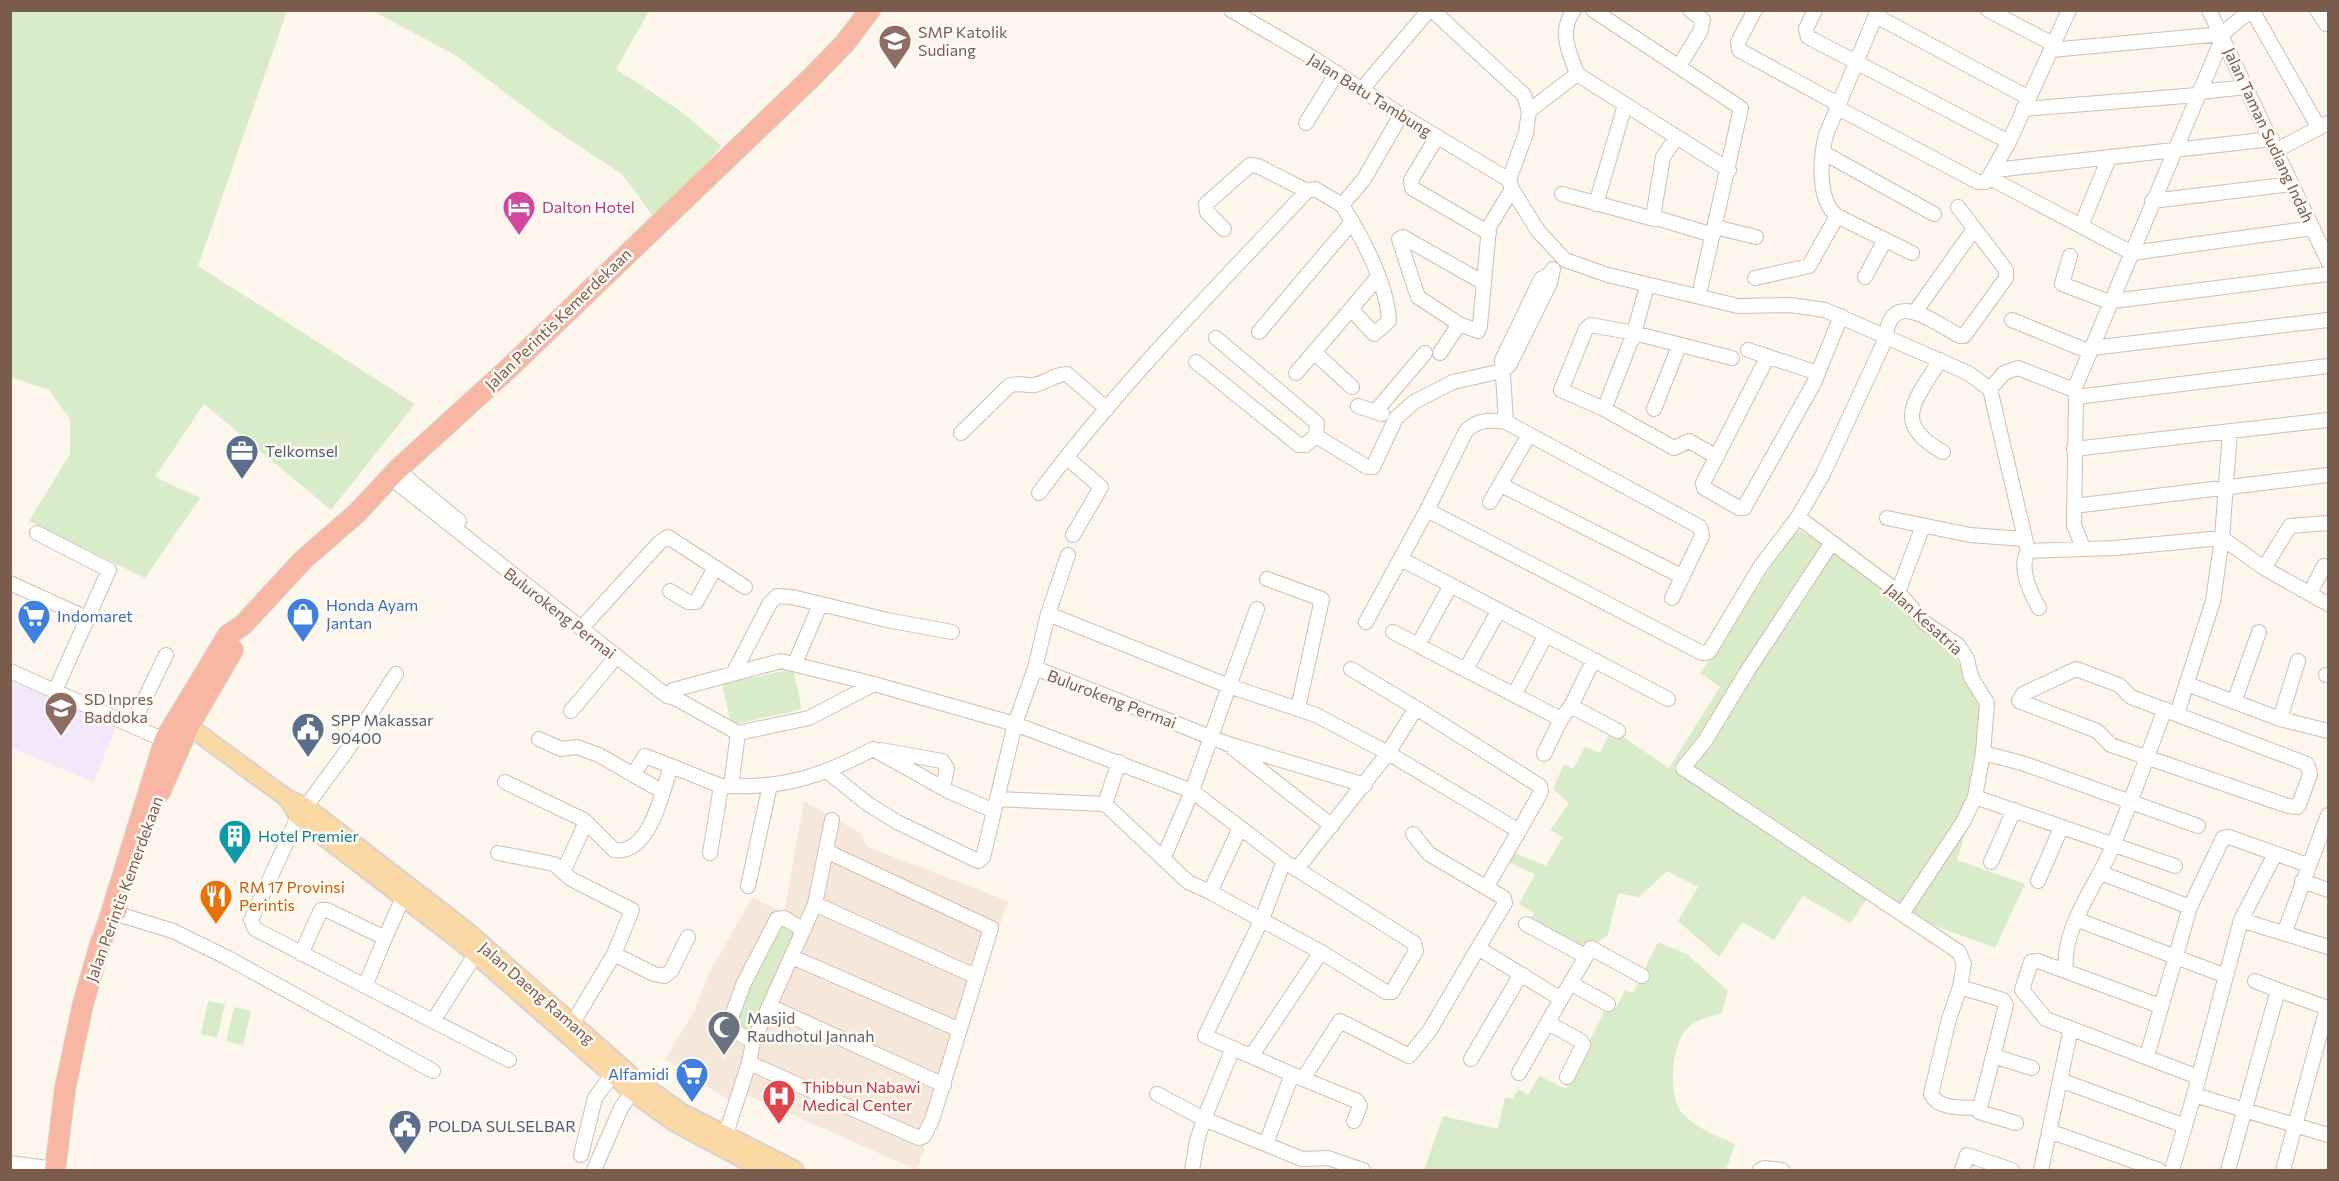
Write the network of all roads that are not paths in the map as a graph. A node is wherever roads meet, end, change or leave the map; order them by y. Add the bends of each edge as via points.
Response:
1 (870, 10) edge
2 (1231, 10) edge
3 (1430, 10) edge
4 (1574, 10) edge
5 (1593, 10) edge
6 (1690, 10) edge
7 (1755, 10) edge
8 (1815, 10) edge
9 (1988, 10) edge
10 (2069, 10) edge
11 (2209, 10) edge
12 (2252, 10) edge
13 (2317, 10) edge
14 (1877, 13) edge
15 (1706, 15) edge
16 (2328, 24) edge
17 (2222, 36) junction
18 (2052, 47) junction
19 (1856, 62) junction
20 (1679, 66) junction
21 (1337, 73) junction
22 (1577, 74) junction
23 (2247, 87) junction
24 (1362, 89) junction
25 (2199, 94) junction
26 (2026, 103) junction
27 (1625, 105) junction
28 (1837, 105) junction
29 (1529, 111) junction
30 (1401, 115) junction
31 (1306, 123) dead end
32 (2324, 126) edge
33 (1437, 137) junction
34 (1677, 138) junction
35 (2009, 142) junction
36 (2275, 145) junction
37 (2175, 151) junction
38 (1824, 153) junction
39 (2109, 158) junction
40 (1729, 170) junction
41 (1992, 174) junction
42 (1510, 184) junction
43 (2292, 184) junction
44 (1307, 191) junction
45 (1562, 194) dead end
46 (2152, 201) junction
47 (1596, 204) junction
48 (1342, 205) junction
49 (1958, 207) dead end
50 (1934, 214) dead end
51 (1837, 216) junction
52 (1654, 219) junction
53 (1352, 222) junction
54 (2081, 226) junction
55 (2313, 228) junction
56 (1224, 229) dead end
57 (1974, 229) junction
58 (1714, 231) junction
59 (1489, 233) junction
60 (1756, 237) dead end
61 (1886, 240) junction
62 (1912, 253) dead end
63 (2132, 253) junction
64 (1559, 256) junction
65 (2070, 256) dead end
66 (2328, 261) edge
67 (2328, 274) edge
68 (1865, 277) dead end
69 (1377, 278) junction
70 (1755, 278) dead end
71 (1484, 283) junction
72 (1647, 286) junction
73 (1701, 286) dead end
74 (2112, 302) junction
75 (1352, 309) junction
76 (1915, 312) junction
77 (1841, 316) junction
78 (2012, 320) dead end
79 (2328, 320) edge
80 (1459, 324) junction
81 (1259, 332) dead end
82 (1634, 333) junction
83 (1216, 338) dead end
84 (1886, 338) junction
85 (1679, 346) junction
86 (1748, 350) dead end
87 (2091, 350) junction
88 (1314, 352) junction
89 (1425, 353) dead end
90 (1440, 353) dead end
91 (1732, 358) dead end
92 (1767, 358) junction
93 (1940, 360) junction
94 (1196, 362) dead end
95 (2328, 366) edge
96 (1502, 371) junction
97 (1296, 373) dead end
98 (1818, 373) junction
99 (1352, 387) dead end
100 (1990, 389) junction
101 (2075, 393) junction
102 (1607, 402) dead end
103 (1358, 406) dead end
104 (1107, 409) junction
105 (1654, 409) dead end
106 (1375, 412) junction
107 (1396, 418) junction
108 (2328, 420) edge
109 (1506, 422) junction
110 (2230, 431) junction
111 (961, 434) dead end
112 (1529, 435) junction
113 (1316, 436) junction
114 (2074, 449) junction
115 (1943, 452) dead end
116 (1066, 457) junction
117 (1717, 457) junction
118 (394, 474) junction
119 (2328, 475) edge
120 (1501, 484) junction
121 (2226, 488) junction
122 (1039, 494) dead end
123 (1490, 502) dead end
124 (2074, 506) junction
125 (1427, 510) junction
126 (1798, 517) junction
127 (1887, 518) dead end
128 (2328, 523) edge
129 (1923, 526) junction
130 (37, 533) dead end
131 (1073, 535) dead end
132 (2222, 538) junction
133 (1831, 544) junction
134 (2026, 545) junction
135 (2083, 548) junction
136 (1068, 555) dead end
137 (1401, 559) junction
138 (2324, 566) dead end
139 (715, 568) junction
140 (2264, 568) junction
141 (1683, 577) junction
142 (1267, 579) dead end
143 (10, 583) edge
144 (1451, 585) junction
145 (745, 587) dead end
146 (670, 591) dead end
147 (1898, 592) junction
148 (2310, 593) junction
149 (1672, 598) dead end
150 (2328, 604) edge
151 (820, 605) junction
152 (2039, 608) dead end
153 (1257, 609) dead end
154 (1499, 610) junction
155 (1048, 615) junction
156 (89, 619) junction
157 (1366, 622) dead end
158 (589, 630) junction
159 (952, 632) dead end
160 (1393, 632) dead end
161 (2259, 632) dead end
162 (1546, 635) junction
163 (1418, 645) junction
164 (166, 655) dead end
165 (616, 657) junction
166 (1593, 661) junction
167 (2298, 661) dead end
168 (795, 663) junction
169 (1035, 668) junction
170 (1351, 669) dead end
171 (1466, 669) junction
172 (10, 671) edge
173 (734, 672) junction
174 (396, 674) dead end
175 (874, 684) junction
176 (2187, 684) junction
177 (1229, 686) junction
178 (55, 691) junction
179 (672, 695) junction
180 (1514, 695) junction
181 (1668, 699) dead end
182 (2234, 702) junction
183 (1571, 706) junction
184 (1298, 708) junction
185 (1416, 708) junction
186 (571, 711) dead end
187 (2171, 711) junction
188 (1561, 719) junction
189 (2280, 719) junction
190 (183, 721) junction
191 (1015, 724) junction
192 (132, 725) junction
193 (1618, 731) dead end
194 (2328, 731) edge
195 (738, 733) junction
196 (1211, 737) junction
197 (539, 739) dead end
198 (172, 743) junction
199 (1228, 744) junction
200 (873, 749) junction
201 (1388, 753) junction
202 (1544, 753) dead end
203 (1983, 753) junction
204 (2147, 756) junction
205 (1119, 762) junction
206 (671, 766) junction
207 (828, 772) junction
208 (633, 775) junction
209 (505, 782) dead end
210 (770, 785) junction
211 (1365, 785) junction
212 (726, 786) junction
213 (943, 788) junction
214 (1192, 791) junction
215 (663, 792) junction
216 (1976, 797) junction
217 (2130, 801) junction
218 (1105, 804) junction
219 (995, 805) junction
220 (2014, 810) junction
221 (302, 811) junction
222 (2328, 815) edge
223 (584, 820) junction
224 (832, 820) dead end
225 (1332, 826) junction
226 (2198, 826) dead end
227 (1240, 828) junction
228 (2061, 828) junction
229 (1519, 831) junction
230 (1413, 834) dead end
231 (2325, 836) edge
232 (2114, 845) junction
233 (826, 851) junction
234 (710, 852) dead end
235 (498, 853) dead end
236 (2275, 854) junction
237 (1163, 859) junction
238 (1284, 861) junction
239 (1991, 862) dead end
240 (2308, 865) junction
241 (2175, 866) dead end
242 (376, 867) junction
243 (1296, 869) junction
244 (563, 872) junction
245 (2101, 873) junction
246 (2038, 881) dead end
247 (2302, 881) junction
248 (748, 886) dead end
249 (1487, 886) junction
250 (2328, 890) edge
251 (1210, 892) junction
252 (404, 895) junction
253 (814, 904) junction
254 (2190, 908) junction
255 (1902, 914) junction
256 (112, 915) junction
257 (1262, 919) junction
258 (2078, 920) junction
259 (2241, 920) junction
260 (1526, 924) dead end
261 (804, 930) junction
262 (2285, 931) junction
263 (688, 937) dead end
264 (385, 938) junction
265 (2328, 946) edge
266 (1478, 948) junction
267 (1321, 952) junction
268 (301, 954) junction
269 (614, 954) junction
270 (476, 955) junction
271 (1585, 956) junction
272 (792, 957) junction
273 (2175, 959) junction
274 (2066, 971) junction
275 (1521, 974) junction
276 (975, 976) junction
277 (1642, 976) dead end
278 (2226, 976) junction
279 (2255, 981) dead end
280 (1570, 983) junction
281 (365, 986) junction
282 (1960, 987) junction
283 (2278, 990) junction
284 (1561, 999) junction
285 (1608, 1004) dead end
286 (769, 1006) junction
287 (2160, 1006) junction
288 (2328, 1008) edge
289 (433, 1021) junction
290 (1548, 1023) junction
291 (2071, 1028) junction
292 (568, 1029) junction
293 (960, 1030) junction
294 (753, 1042) junction
295 (1233, 1048) junction
296 (1252, 1055) junction
297 (1993, 1056) junction
298 (2147, 1056) junction
299 (1471, 1059) dead end
300 (509, 1060) dead end
301 (749, 1063) junction
302 (2032, 1068) dead end
303 (433, 1071) dead end
304 (1519, 1073) dead end
305 (612, 1075) junction
306 (1298, 1076) junction
307 (1567, 1077) dead end
308 (2198, 1077) junction
309 (2060, 1080) junction
310 (944, 1085) junction
311 (636, 1087) junction
312 (1157, 1094) dead end
313 (2194, 1095) junction
314 (1978, 1108) junction
315 (2244, 1112) junction
316 (1204, 1119) junction
317 (1354, 1121) dead end
318 (2016, 1123) dead end
319 (2185, 1126) junction
320 (2295, 1126) junction
321 (2049, 1131) junction
322 (2328, 1135) edge
323 (724, 1142) junction
324 (1266, 1144) junction
325 (581, 1155) dead end
326 (10, 1163) edge
327 (55, 1170) edge
328 (594, 1170) edge
329 (763, 1170) edge
330 (792, 1170) edge
331 (1192, 1170) edge
332 (1363, 1170) edge
333 (1760, 1170) edge
334 (1782, 1170) edge
335 (1962, 1170) edge
336 (2012, 1170) edge
337 (2041, 1170) edge
338 (2159, 1170) edge
339 (2172, 1170) edge
340 (2228, 1170) edge
341 (2283, 1170) edge

1 - 118 highway, Jalan Perintis Kemerdekaan via 812,77
2 - 21 street, Jalan Batu Tambung
3 - 24 street
3 - 29 street via 1520,90
4 - 22 street via 1564,34
5 - 20 street
6 - 15 street
7 - 28 street via 1738,42 1739,50
8 - 19 street via 1806,35
9 - 18 street
10 - 18 street
11 - 17 street, Jalan Taman Sudiang Indah
12 - 17 street
12 - 32 street
13 - 16 street
14 - 19 street
14 - 26 street
15 - 20 street
17 - 18 street
17 - 23 street, Jalan Taman Sudiang Indah
17 - 25 street
18 - 26 street
19 - 28 street
19 - 35 street
20 - 40 street via 1742,108
21 - 24 street, Jalan Batu Tambung
21 - 31 street
22 - 27 street
22 - 29 street
23 - 25 street
23 - 36 street, Jalan Taman Sudiang Indah
24 - 30 street, Jalan Batu Tambung
25 - 26 street
25 - 37 street
26 - 35 street
27 - 34 street
27 - 47 street
28 - 38 street
28 - 41 street via 1978,182 1986,182
29 - 42 street
30 - 33 street, Jalan Batu Tambung
30 - 48 street via 1364,179
32 - 36 street
33 - 42 street, Jalan Batu Tambung
33 - 59 street via 1411,180 1412,188
34 - 40 street
34 - 52 street via 1663,156 1652,211
35 - 41 street
36 - 37 street
36 - 43 street, Jalan Taman Sudiang Indah
37 - 39 street
37 - 46 street
38 - 50 street
38 - 51 street via 1824,200
39 - 41 street
39 - 54 street
40 - 58 street
41 - 54 street
42 - 59 street via 1490,223
42 - 64 street via 1538,231
43 - 46 street
43 - 55 street, Jalan Taman Sudiang Indah
44 - 48 street via 1315,189
44 - 56 street via 1250,165 1206,204 1207,212
44 - 104 street
45 - 47 street
46 - 63 street
47 - 52 street
48 - 53 street
49 - 57 street
51 - 61 street
51 - 70 street via 1809,266
52 - 58 street
53 - 69 street
53 - 81 street
54 - 63 street
55 - 63 street
55 - 66 street, Jalan Taman Sudiang Indah
57 - 76 street
57 - 76 street via 2007,273 1964,336
58 - 60 street
58 - 73 street
59 - 71 street
61 - 62 street
61 - 68 street
63 - 74 street
64 - 72 street via 1577,266
64 - 96 street via 1510,364
65 - 74 street via 2062,284
67 - 74 street
69 - 75 street
69 - 75 street via 1386,303 1387,323 1373,334
71 - 80 street via 1479,330
71 - 80 street via 1400,237 1416,295
72 - 77 street via 1738,306 1790,305
72 - 82 street
74 - 87 street
75 - 88 street
76 - 84 street via 1893,315
77 - 84 street
77 - 98 street
78 - 87 street
79 - 87 street
80 - 90 street
82 - 85 street
82 - 102 street
82 - 117 street via 1588,326 1561,390 1674,448 1688,441
83 - 113 street via 1317,423
84 - 93 street
84 - 126 street via 1837,447
85 - 91 street
85 - 105 street
86 - 92 street
87 - 101 street
88 - 97 street
88 - 99 street
89 - 106 street
92 - 98 street
92 - 117 street
93 - 100 street
93 - 115 street via 1914,404 1911,423 1927,444
94 - 113 street via 1299,445
95 - 101 street
96 - 107 street via 1453,382 1413,402
96 - 109 street
98 - 117 street via 1744,508 1703,486
100 - 101 street via 2004,373 2018,368
100 - 134 street
101 - 114 street
103 - 106 street
104 - 111 street via 1067,374 1058,374 1035,385 1009,386
104 - 116 street
106 - 107 street
107 - 113 street via 1371,468
108 - 110 street
109 - 112 street
109 - 125 street via 1487,420 1472,424
110 - 114 street
110 - 121 street
112 - 120 street
112 - 141 street via 1700,526 1702,536
114 - 124 street
116 - 122 street
116 - 131 street via 1101,487
118 - 158 street, Bulurokeng Permai
118 - 190 highway, Jalan Perintis Kemerdekaan via 303,560 243,626 238,642
119 - 121 street
120 - 123 street
120 - 141 street
121 - 124 street
121 - 132 street
124 - 135 street via 2074,525
125 - 126 street via 1705,653 1712,650 1760,567
125 - 137 street
126 - 133 street, Jalan Kesatria
127 - 129 street
128 - 140 street via 2290,526
129 - 134 street
129 - 147 street
130 - 156 street via 108,568
132 - 135 street
132 - 140 street
132 - 176 street via 2211,611
133 - 147 street, Jalan Kesatria
133 - 255 street via 1705,741 1683,768
134 - 135 street
134 - 152 street via 2025,567
136 - 155 street
137 - 144 street
137 - 157 street
138 - 148 street
139 - 145 street
139 - 146 street via 696,602 687,602
139 - 158 street via 673,538 664,538
140 - 148 street
141 - 149 street
142 - 184 street via 1322,599
143 - 156 street
144 - 154 street
144 - 163 street
147 - 203 street, Jalan Kesatria via 1925,623 1964,652 1971,677 1987,703
148 - 150 street
151 - 159 street
151 - 168 street
151 - 173 street via 782,595 772,600
153 - 177 street
154 - 162 street
154 - 171 street
155 - 169 street
155 - 177 street
156 - 178 street
158 - 165 street, Bulurokeng Permai
158 - 179 street
160 - 163 street
161 - 182 street
162 - 166 street
162 - 180 street
163 - 171 street
164 - 192 street
165 - 179 street, Bulurokeng Permai
165 - 186 street
166 - 181 street
166 - 183 street
167 - 189 street
168 - 173 street via 772,663
168 - 175 street
169 - 191 street, Bulurokeng Permai
169 - 196 street, Bulurokeng Permai
170 - 185 street
171 - 180 street
172 - 178 street
173 - 179 street
174 - 221 street
175 - 191 street
175 - 195 street via 809,718
176 - 182 street
176 - 187 street
177 - 184 street
177 - 196 street
178 - 192 street
179 - 195 street, Bulurokeng Permai
180 - 188 street
182 - 189 street
183 - 188 street
183 - 193 street
184 - 201 street
185 - 201 street
185 - 229 street via 1540,786 1541,792
187 - 204 street
187 - 204 street via 2131,697 2119,684 2076,669 2020,697 2023,704 2097,731 2111,745
187 - 204 street via 2307,764 2310,774 2300,805 2288,806
188 - 202 street
189 - 194 street
190 - 198 highway, Jalan Perintis Kemerdekaan
190 - 221 main road, Jalan Daeng Ramang
191 - 205 street
191 - 219 street, Bulurokeng Permai
192 - 198 street
195 - 212 street
196 - 199 street, Bulurokeng Permai
196 - 214 street
197 - 208 street via 561,749 574,746 589,751
198 - 256 highway, Jalan Perintis Kemerdekaan
199 - 211 street, Bulurokeng Permai
199 - 225 street
200 - 207 street
200 - 213 street
200 - 213 street via 942,761 948,768
201 - 211 street
201 - 229 street
203 - 216 street, Jalan Kesatria
203 - 217 street
204 - 217 street
205 - 214 street
205 - 218 street
206 - 208 street via 645,756
206 - 212 street
206 - 215 street
207 - 210 street
207 - 219 street, Bulurokeng Permai via 897,822 978,861 983,857
208 - 215 street
209 - 223 street
210 - 212 street
210 - 248 street
211 - 225 street
212 - 234 street
213 - 219 street
214 - 227 street
214 - 237 street
215 - 223 street via 646,832 632,846 620,851 614,850
216 - 220 street
216 - 255 street, Jalan Kesatria
217 - 226 street
217 - 232 street
218 - 219 street
218 - 237 street
220 - 228 street
220 - 239 street
221 - 242 main road, Jalan Daeng Ramang
221 - 268 street via 251,920 255,929
222 - 231 street
223 - 244 street via 584,829
224 - 233 street
225 - 243 street
227 - 238 street
227 - 251 street
228 - 232 street
228 - 246 street
229 - 249 street
230 - 249 street via 1429,854
231 - 240 street
232 - 241 street
232 - 245 street
233 - 253 street
233 - 276 street via 989,925 991,932
235 - 244 street via 554,864
236 - 240 street
236 - 254 street via 2225,836
236 - 259 street
237 - 251 street via 1188,882
238 - 243 street
238 - 257 street
240 - 247 street
242 - 252 main road, Jalan Daeng Ramang
242 - 292 main road, Jalan Daeng Ramang via 467,931
243 - 267 street via 1414,943 1416,951 1389,993
244 - 269 street via 631,908
245 - 254 street
245 - 258 street via 2092,882
247 - 250 street
247 - 262 street
249 - 266 street via 1502,896 1505,903
251 - 257 street
252 - 264 street
252 - 270 main road, Jalan Daeng Ramang
253 - 261 street
253 - 276 street
254 - 273 street
255 - 282 street via 1963,955
256 - 303 street via 173,931 219,953
256 - 327 highway, Jalan Perintis Kemerdekaan via 91,973 76,1038
257 - 267 street
257 - 295 street via 1205,1036
258 - 273 street
258 - 274 street via 2066,948
259 - 262 street
259 - 278 street
260 - 271 street
261 - 272 street
261 - 294 street via 784,918 777,919 743,985 728,1027
262 - 265 street
263 - 269 street via 671,971 664,976
264 - 268 street via 324,909
264 - 281 street
266 - 275 street
266 - 306 street via 1411,1055 1340,1021
267 - 296 street
268 - 281 street
269 - 292 street
270 - 289 street
270 - 292 main road, Jalan Daeng Ramang
271 - 277 street via 1594,948
271 - 280 street
272 - 286 street
272 - 293 street
273 - 278 street
273 - 287 street
274 - 287 street
274 - 291 street via 2031,962 2022,990 2042,1016
275 - 284 street
275 - 299 street
276 - 293 street
278 - 308 street
279 - 283 street
280 - 284 street
280 - 285 street
281 - 289 street
282 - 297 street via 2005,1002
282 - 314 street via 1931,1094 1936,1102 1946,1105
283 - 288 street
283 - 315 street
284 - 290 street
286 - 294 street
286 - 310 street
287 - 298 street
288 - 320 street
289 - 300 street
290 - 304 street
290 - 307 street via 1581,1041 1583,1046
291 - 298 street
291 - 309 street
292 - 305 main road, Jalan Daeng Ramang
292 - 311 main road, Jalan Daeng Ramang
293 - 310 street
294 - 301 street
295 - 296 street
295 - 316 street
296 - 306 street
297 - 302 street
297 - 314 street
298 - 308 street
301 - 310 street via 918,1138 928,1131
301 - 323 street
305 - 311 main road, Jalan Daeng Ramang
305 - 325 street via 595,1098
306 - 317 street via 1357,1101 1360,1106
306 - 324 street
308 - 313 street
309 - 319 street
309 - 321 street
311 - 323 main road, Jalan Daeng Ramang
311 - 328 street via 613,1124
312 - 316 street
313 - 315 street
313 - 319 street
314 - 318 street via 1980,1114
315 - 320 street
315 - 340 street
316 - 324 street
316 - 331 street
319 - 339 street
320 - 322 street
320 - 341 street
321 - 337 street
321 - 338 street
323 - 329 main road, Jalan Daeng Ramang
323 - 330 main road, Jalan Daeng Ramang
324 - 332 street via 1302,1159 1328,1158
326 - 327 street
333 - 334 street
335 - 336 street via 1966,1155

